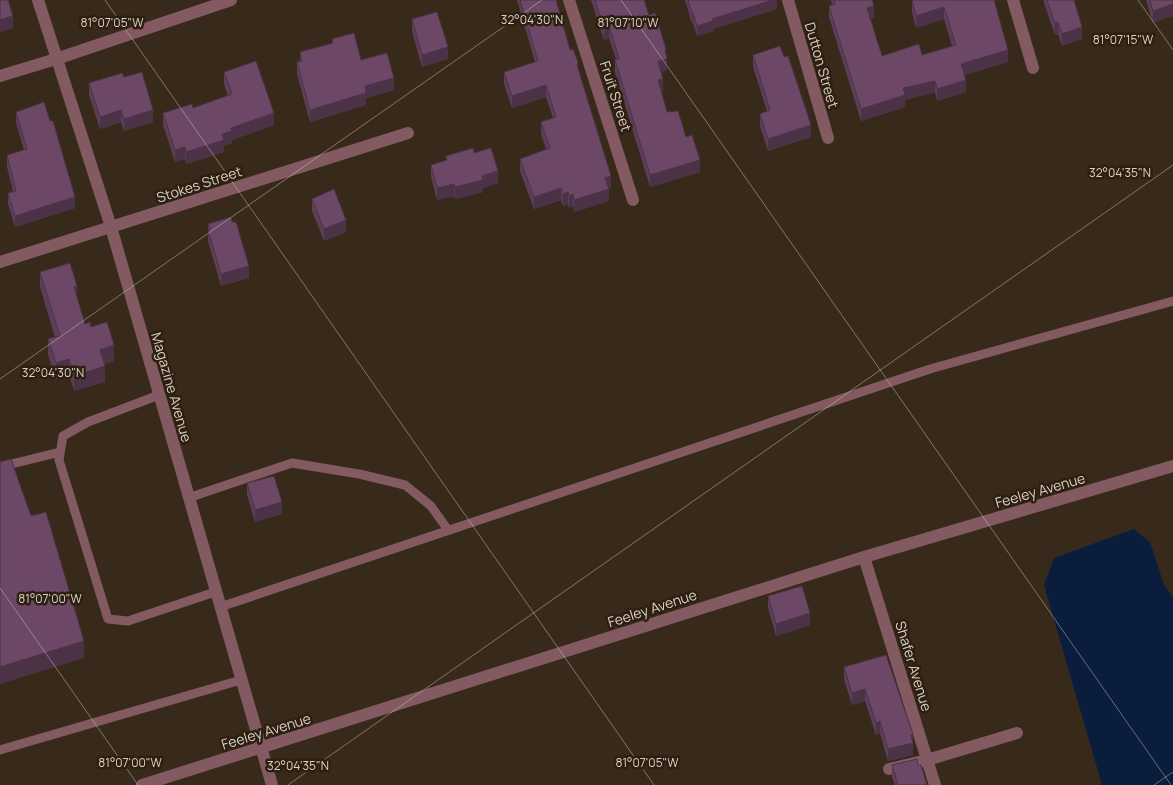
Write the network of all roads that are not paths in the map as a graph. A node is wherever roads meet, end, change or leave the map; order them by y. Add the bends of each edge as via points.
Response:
1 (38, 0) edge
2 (231, 0) edge
3 (569, 0) edge
4 (788, 0) edge
5 (1013, 0) edge
6 (56, 59) junction
7 (1033, 68) dead end
8 (0, 76) edge
9 (408, 133) dead end
10 (828, 138) dead end
11 (633, 200) dead end
12 (111, 227) junction
13 (0, 262) edge
14 (1173, 301) edge
15 (159, 395) junction
16 (60, 452) junction
17 (1173, 466) edge
18 (0, 467) edge
19 (188, 498) junction
20 (448, 530) junction
21 (864, 557) junction
22 (216, 592) junction
23 (220, 607) junction
24 (241, 680) junction
25 (1017, 733) dead end
26 (260, 749) junction
27 (0, 750) edge
28 (927, 760) junction
29 (889, 769) dead end
30 (150, 784) edge
31 (272, 785) edge
32 (935, 785) edge

1 - 6 street, Magazine Avenue
2 - 6 street
3 - 11 street, Fruit Street
4 - 10 street, Dutton Street
5 - 7 street
6 - 8 street
6 - 12 street, Magazine Avenue
9 - 12 street, Stokes Street
12 - 13 street, Stokes Street
12 - 15 street, Magazine Avenue
14 - 20 lane via 930,369
15 - 16 lane via 88,422 63,436
15 - 19 street, Magazine Avenue
16 - 18 lane
16 - 22 lane via 59,460 108,619 128,621
17 - 21 street, Feeley Avenue
19 - 20 lane via 292,463 405,484 431,506
19 - 22 street, Magazine Avenue
20 - 23 lane
21 - 26 street, Feeley Avenue
21 - 28 street, Shafer Avenue
22 - 23 street, Magazine Avenue
23 - 24 street, Magazine Avenue
24 - 26 street, Magazine Avenue
24 - 27 lane
25 - 28 street
26 - 30 street, Feeley Avenue
26 - 31 street, Magazine Avenue
28 - 29 street
28 - 32 street, Shafer Avenue

